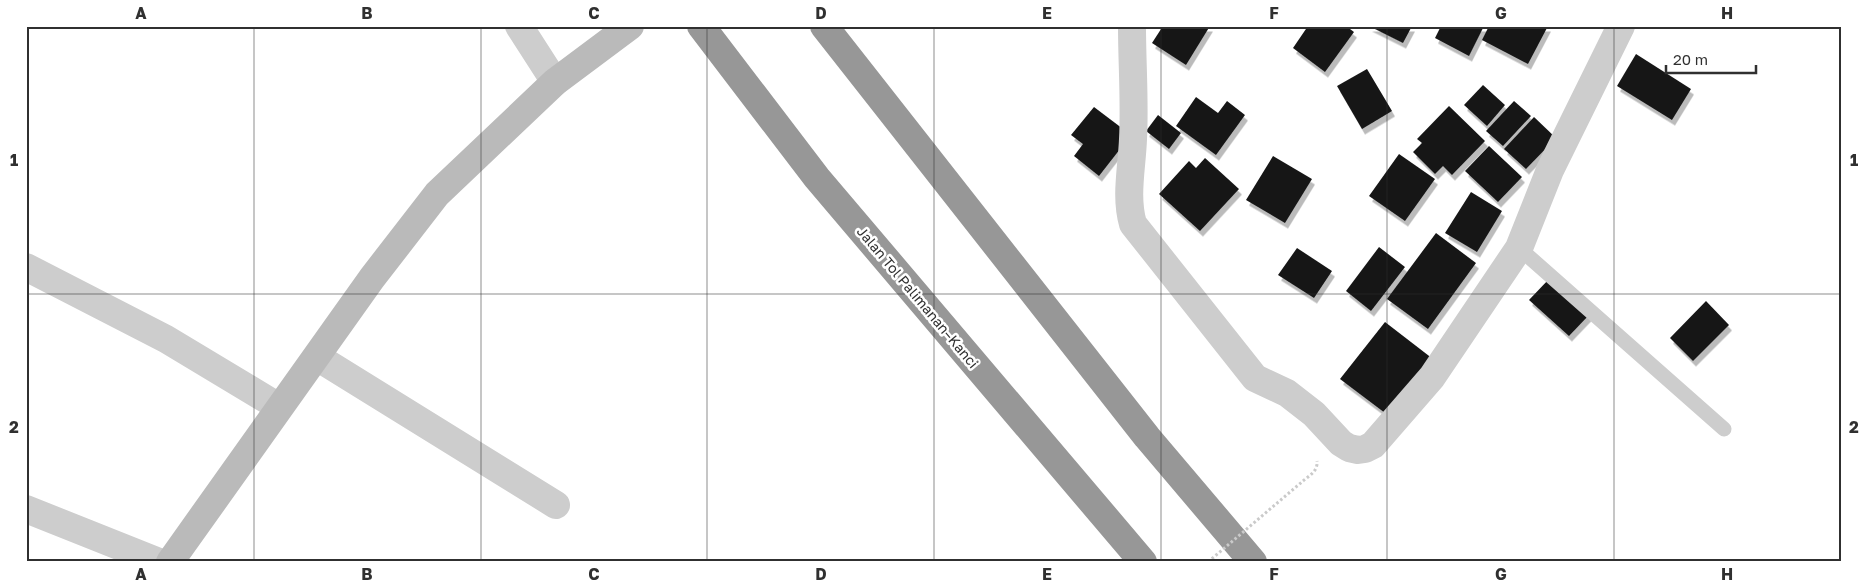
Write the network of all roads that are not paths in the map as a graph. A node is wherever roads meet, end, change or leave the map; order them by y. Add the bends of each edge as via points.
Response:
1 (519, 26) edge
2 (630, 26) edge
3 (701, 26) edge
4 (824, 26) edge
5 (1132, 26) edge
6 (1621, 26) edge
7 (555, 82) junction
8 (1519, 248) junction
9 (26, 268) edge
10 (317, 357) junction
11 (279, 407) junction
12 (1724, 429) dead end
13 (556, 505) dead end
14 (26, 509) edge
15 (159, 562) edge
16 (170, 562) edge
17 (1143, 562) edge
18 (1254, 562) edge

1 - 7 street
2 - 7 street
3 - 17 highway, Jalan Tol Palimanan–Kanci via 817,178
4 - 18 highway via 1147,437
5 - 8 street via 1133,138 1129,212 1133,224 1254,378 1287,393 1314,414 1340,443 1358,450 1373,445 1432,377
6 - 8 street via 1550,170
7 - 10 street via 436,194
8 - 12 lane
9 - 11 street via 166,339
10 - 11 street
10 - 13 street
11 - 16 street
14 - 15 street

